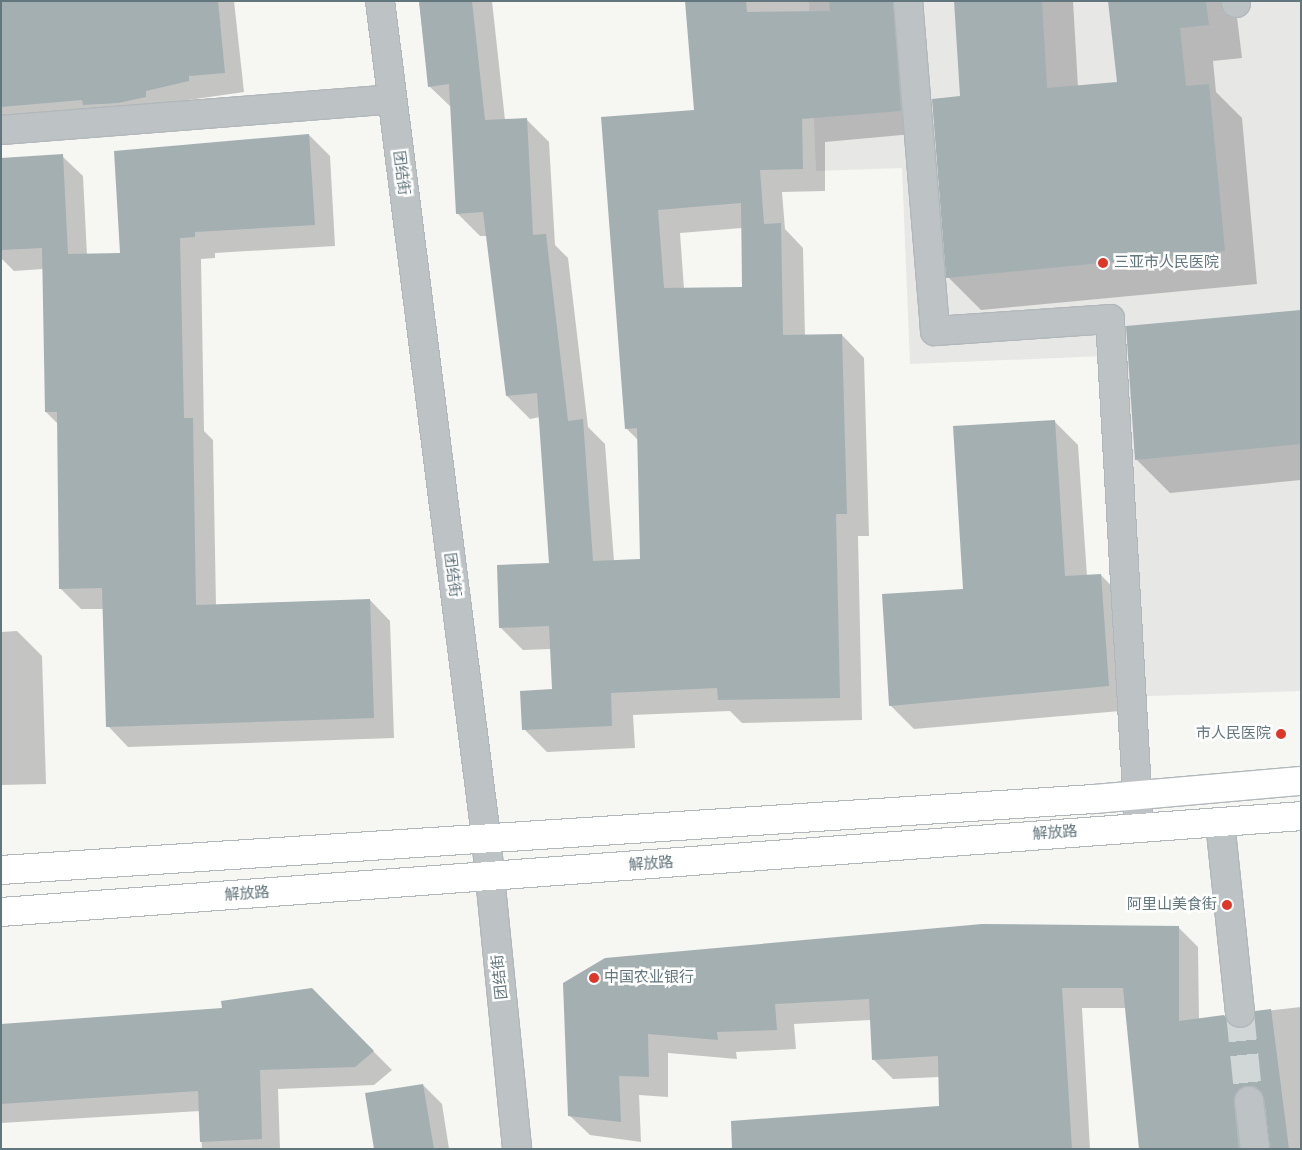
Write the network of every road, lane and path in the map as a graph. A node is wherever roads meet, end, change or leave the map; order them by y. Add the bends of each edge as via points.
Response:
1 (380, 1) edge
2 (908, 1) edge
3 (392, 99) junction
4 (1, 130) edge
5 (1301, 781) edge
6 (1137, 795) junction
7 (1301, 816) edge
8 (1220, 822) junction
9 (1139, 827) junction
10 (486, 837) junction
11 (1, 870) edge
12 (490, 877) junction
13 (1, 912) edge
14 (1240, 1013) tunnel mouth
15 (1249, 1101) tunnel mouth
16 (517, 1149) edge
17 (1255, 1149) edge

1 - 3 street, 团结街
2 - 6 street via 935,331 1110,319
3 - 4 street
3 - 10 street, 团结街
5 - 6 main road
6 - 9 street
6 - 10 main road
7 - 8 main road, 解放路
8 - 9 main road, 解放路
8 - 14 street
9 - 12 main road, 解放路
10 - 11 main road
10 - 12 street, 团结街
12 - 13 main road, 解放路
12 - 16 street, 团结街
15 - 17 street

